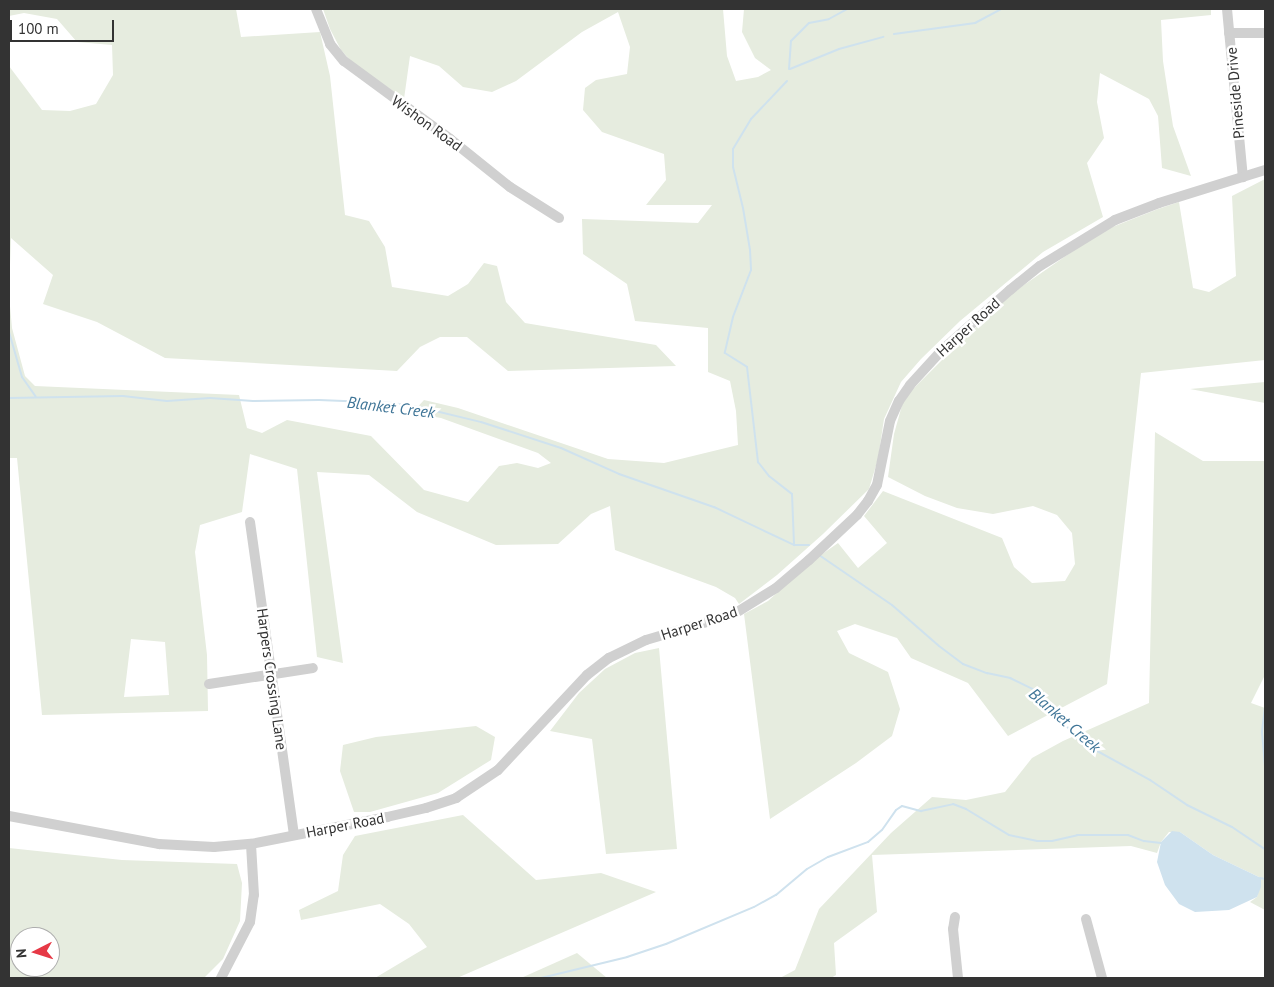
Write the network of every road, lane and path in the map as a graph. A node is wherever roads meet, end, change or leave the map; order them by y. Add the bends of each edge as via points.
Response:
1 (316, 9) edge
2 (1227, 9) edge
3 (1229, 33) junction
4 (1265, 33) edge
5 (1265, 170) edge
6 (1243, 177) junction
7 (559, 218) dead end
8 (250, 522) dead end
9 (313, 668) dead end
10 (272, 674) junction
11 (209, 684) dead end
12 (9, 816) edge
13 (294, 835) junction
14 (251, 844) junction
15 (955, 917) dead end
16 (1086, 919) dead end
17 (222, 978) edge
18 (958, 978) edge
19 (1102, 978) edge

1 - 7 street, Wishon Road via 330,44 344,61 510,187
2 - 3 street, Pineside Drive
3 - 4 street
3 - 6 street, Pineside Drive
5 - 6 street, Harper Road
6 - 13 street, Harper Road via 1115,220 1040,266 996,302 931,361 899,401 890,421 877,485 868,501 776,588 734,614 664,634 609,658 587,675 498,770 456,798 394,815
8 - 10 street, Harpers Crossing Lane
9 - 10 street
10 - 11 street
10 - 13 street, Harpers Crossing Lane
12 - 14 street, Harper Road via 180,846
13 - 14 street, Harper Road
14 - 17 street via 254,895 250,922
15 - 18 street via 953,929
16 - 19 street

